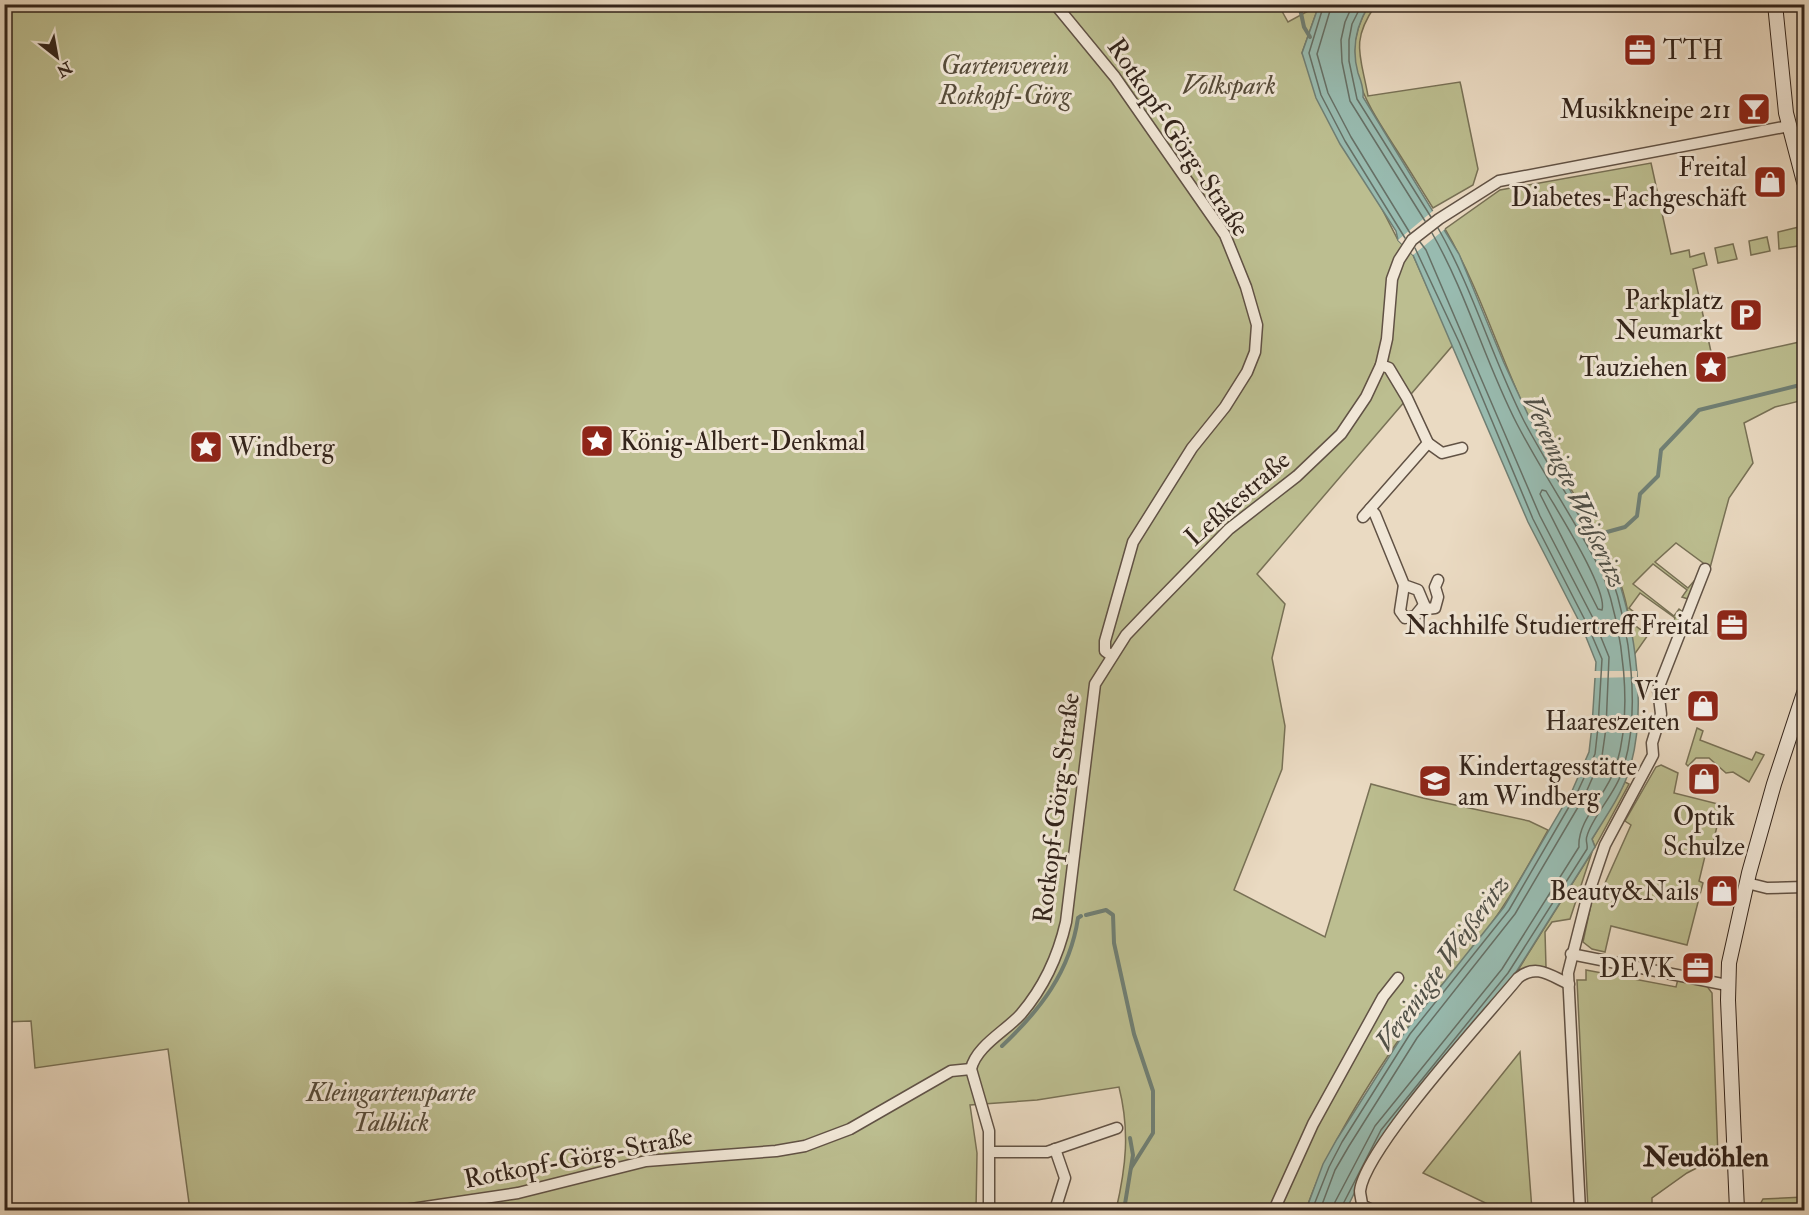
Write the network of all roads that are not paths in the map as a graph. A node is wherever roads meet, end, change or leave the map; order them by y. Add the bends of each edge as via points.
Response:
1 (1054, 4) edge
2 (1775, 4) edge
3 (1789, 126) junction
4 (1802, 167) edge
5 (1804, 182) edge
6 (1381, 365) junction
7 (1428, 444) junction
8 (1462, 448) dead end
9 (1705, 569) dead end
10 (1438, 580) dead end
11 (1404, 585) junction
12 (1424, 605) junction
13 (1112, 656) junction
14 (1804, 693) edge
15 (1798, 730) edge
16 (1747, 883) junction
17 (1804, 887) edge
18 (1571, 954) junction
19 (1398, 978) dead end
20 (1569, 984) junction
21 (1727, 985) junction
22 (971, 1069) junction
23 (1117, 1128) dead end
24 (1055, 1149) junction
25 (991, 1152) junction
26 (405, 1210) edge
27 (989, 1210) edge
28 (1055, 1210) edge
29 (1274, 1210) edge
30 (1372, 1210) edge
31 (1580, 1210) edge
32 (1737, 1210) edge

1 - 13 street, Rotkopf-Görg-Straße via 1115,77 1225,235 1257,325 1255,352 1246,372 1132,542 1105,641 1105,651
2 - 3 street
3 - 4 street
3 - 6 street, Leßkestraße via 1499,181 1439,219 1406,248 1392,279
4 - 5 street
6 - 7 street via 1389,368 1407,398
6 - 13 street, Leßkestraße via 1366,397 1341,434 1297,476 1229,529 1146,613
7 - 8 street via 1442,453
7 - 11 street via 1367,513 1375,514
9 - 18 street via 1658,689 1661,714 1652,743 1653,754 1605,845
10 - 12 street via 1435,608 1426,609
11 - 12 street via 1418,590
11 - 12 street via 1400,610 1405,618 1415,616
13 - 22 street, Rotkopf-Görg-Straße via 1095,684 1061,946 1039,992 972,1061
14 - 15 street
15 - 16 street
16 - 17 street via 1767,888
16 - 21 street via 1733,938
18 - 20 street
18 - 21 street
19 - 29 street via 1383,997 1313,1124
20 - 30 street via 1536,970 1518,978 1379,1151 1360,1191 1362,1205
20 - 31 street
21 - 32 street
22 - 25 street
22 - 26 street, Rotkopf-Görg-Straße via 951,1071 891,1107 819,1142 776,1151 646,1161 518,1192
23 - 24 street
24 - 25 street
24 - 28 street via 1065,1178
25 - 27 street

